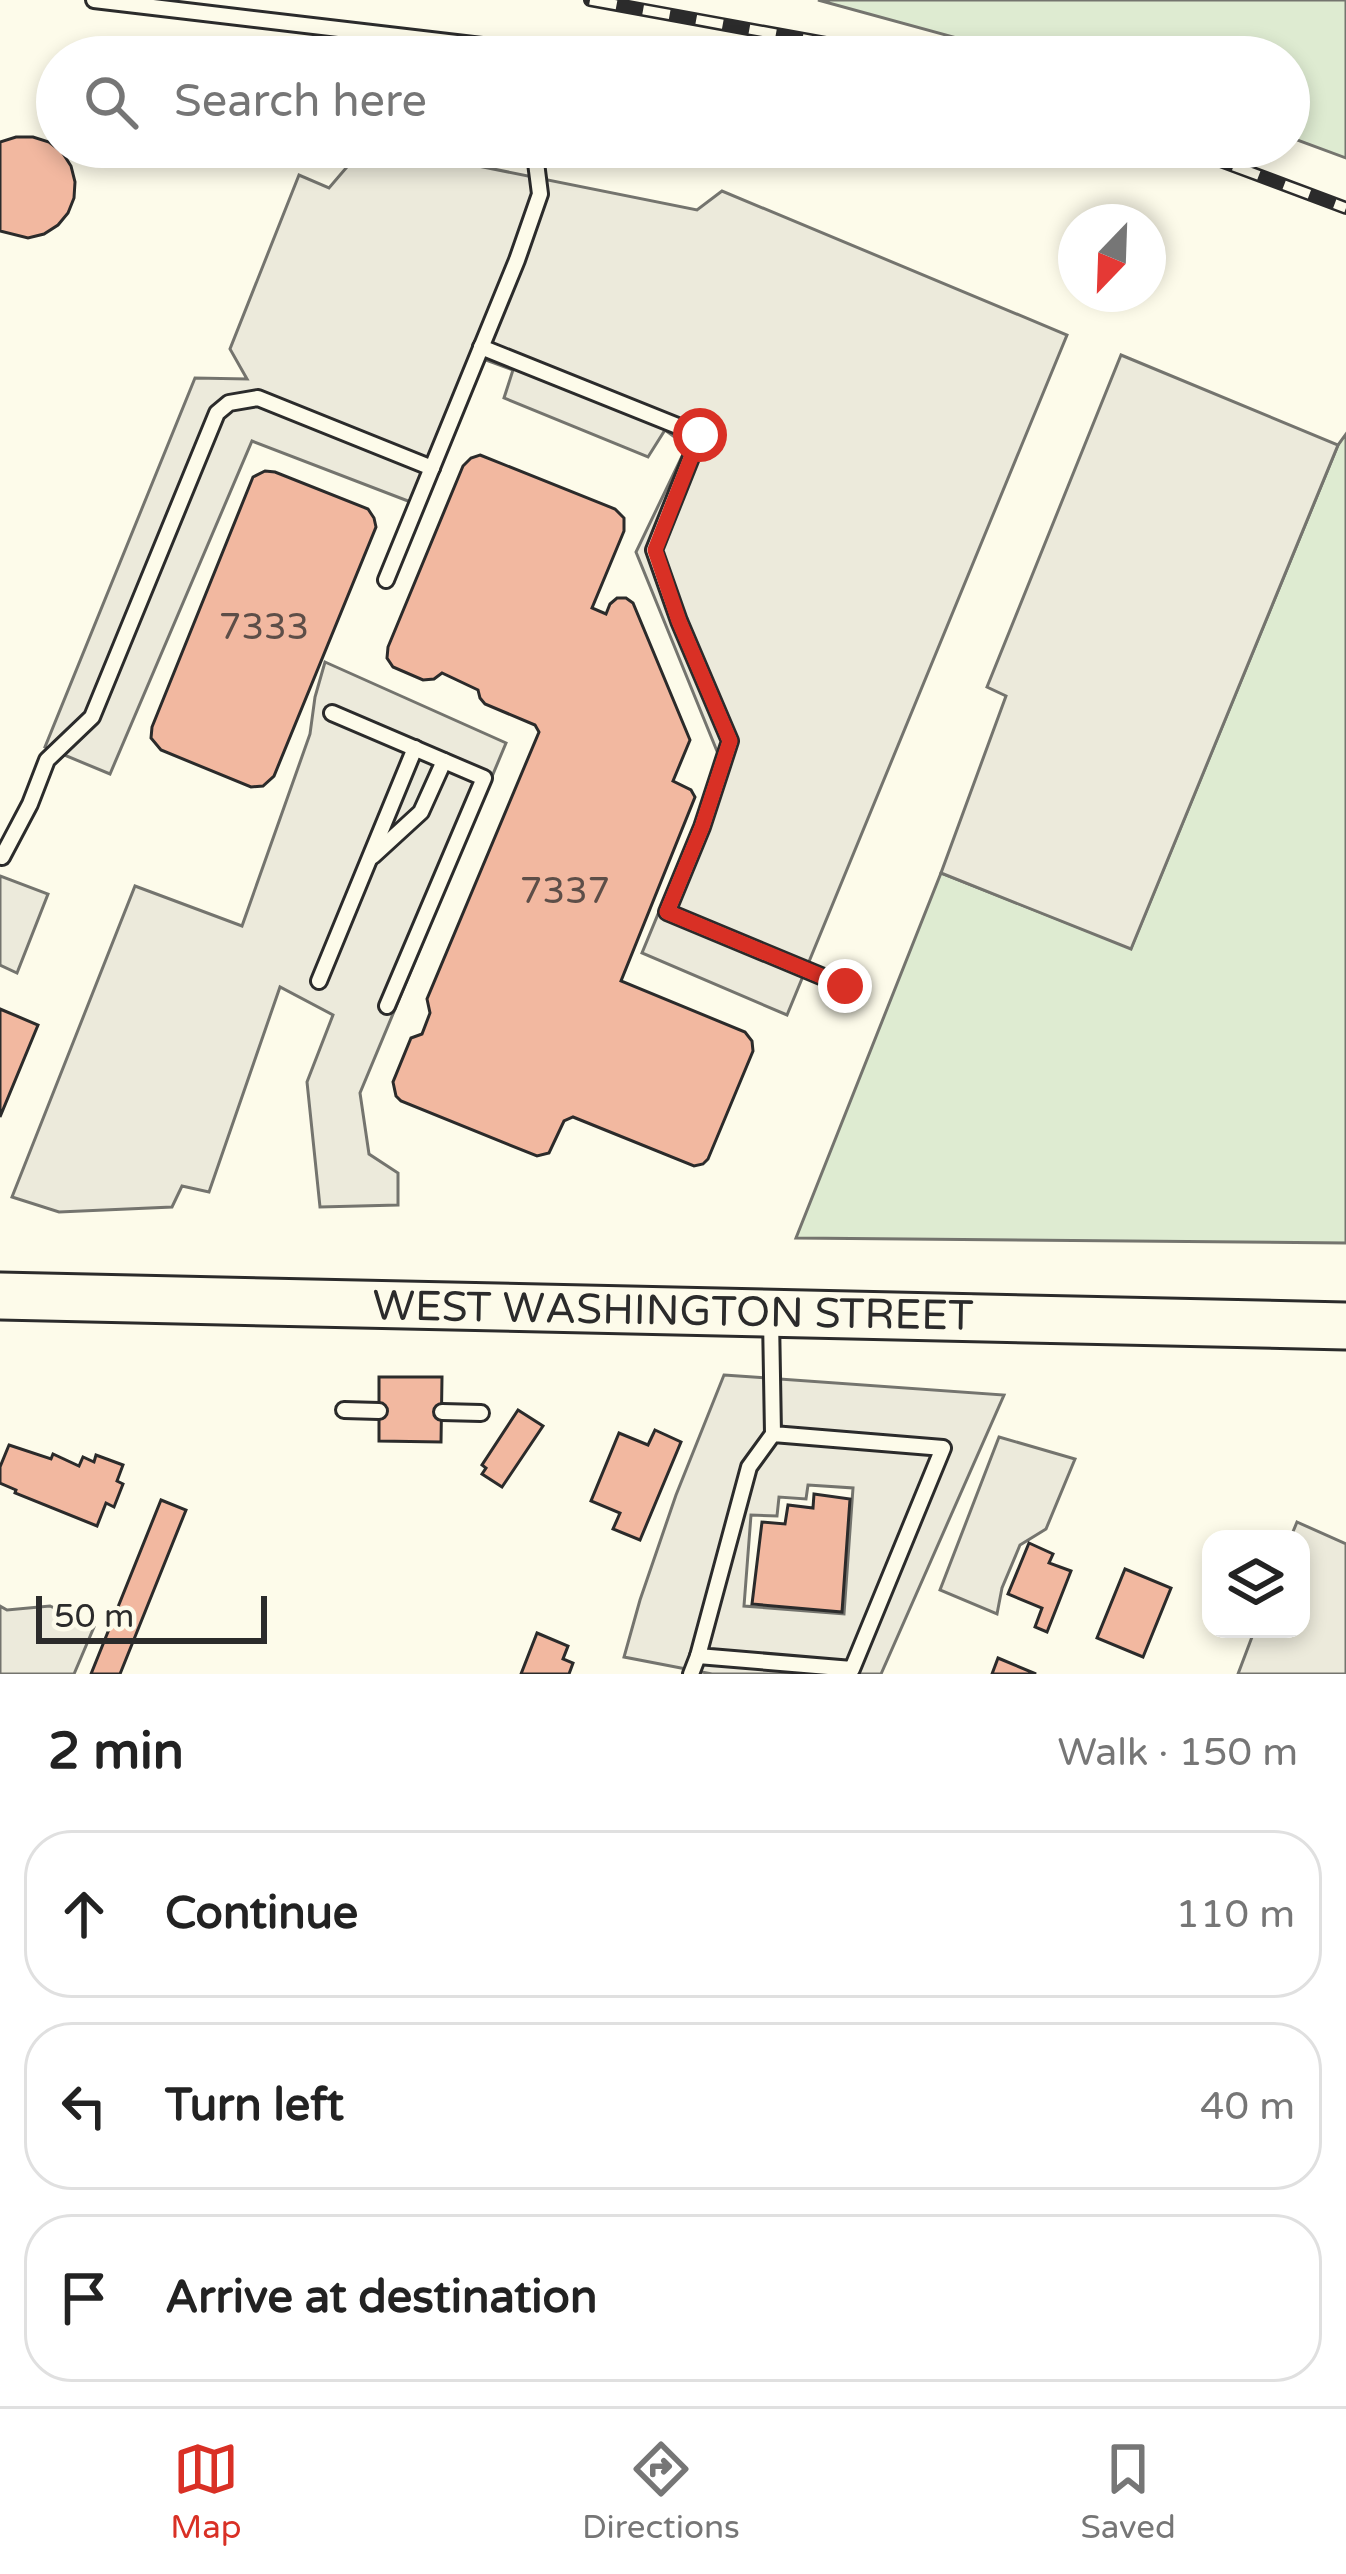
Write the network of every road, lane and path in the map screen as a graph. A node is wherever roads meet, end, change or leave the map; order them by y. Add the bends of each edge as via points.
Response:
1 (94, 0) edge
2 (398, 36) edge
3 (537, 168) edge
4 (481, 347) junction
5 (432, 469) junction
6 (386, 580) dead end
7 (332, 713) dead end
8 (415, 748) junction
9 (444, 761) junction
10 (2, 857) edge
11 (369, 860) junction
12 (320, 981) dead end
13 (845, 986) dead end
14 (387, 1006) dead end
15 (0, 1297) edge
16 (771, 1313) junction
17 (1346, 1326) edge
18 (344, 1410) dead end
19 (379, 1411) dead end
20 (442, 1412) dead end
21 (481, 1413) dead end
22 (773, 1434) junction
23 (698, 1656) junction
24 (691, 1674) edge

1 - 2 lane
3 - 4 lane via 541,194
4 - 5 lane
4 - 13 lane via 700,435 655,550 730,741 667,912
5 - 6 lane
5 - 10 lane via 258,398 217,413 92,717 47,760
7 - 8 lane
8 - 9 lane
8 - 11 lane
9 - 11 lane via 421,812
9 - 14 lane via 484,778
11 - 12 lane
15 - 16 main road, WEST WASHINGTON STREET
16 - 17 main road, WEST WASHINGTON STREET
16 - 22 lane
18 - 19 lane
20 - 21 lane
22 - 23 lane via 749,1467
22 - 23 lane via 943,1448 852,1669
23 - 24 lane

